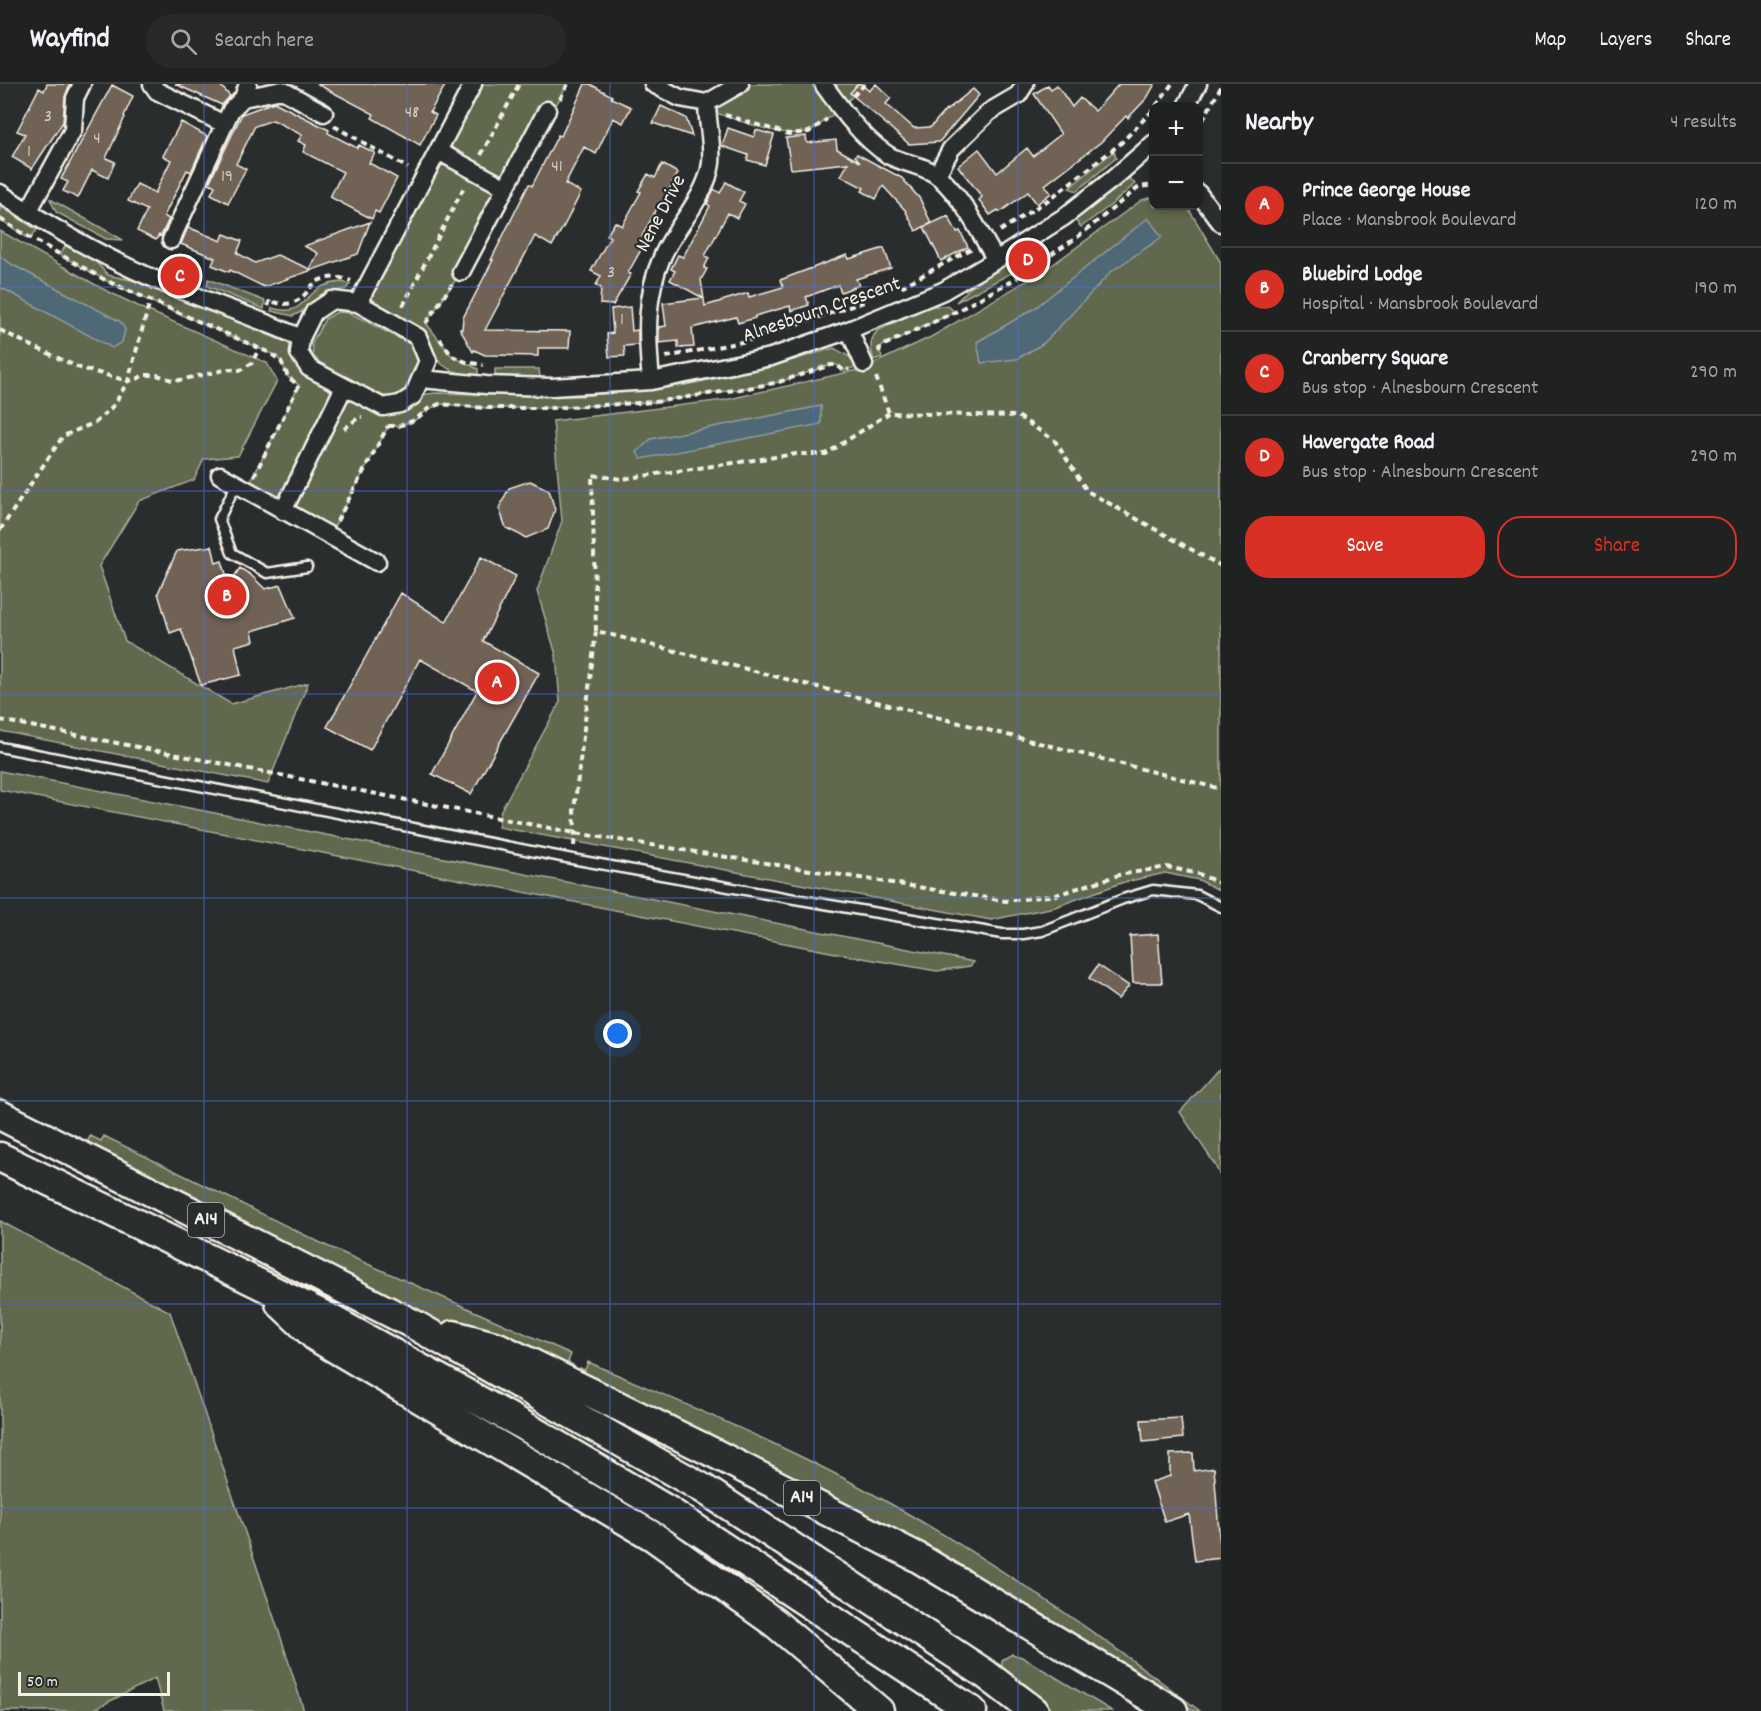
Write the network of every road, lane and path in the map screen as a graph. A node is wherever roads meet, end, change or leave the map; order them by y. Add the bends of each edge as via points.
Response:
1 (82, 84) edge
2 (152, 84) edge
3 (473, 84) edge
4 (519, 84) edge
5 (653, 84) edge
6 (740, 84) edge
7 (823, 84) edge
8 (1025, 84) edge
9 (1172, 84) edge
10 (1198, 84) edge
11 (280, 87) edge
12 (1221, 87) edge
13 (246, 91) edge
14 (1159, 102) edge
15 (1188, 102) edge
16 (707, 106) junction
17 (841, 108) junction
18 (547, 110) dead end
19 (324, 113) joint
20 (1149, 114) edge
21 (1203, 120) edge
22 (224, 124) junction
23 (1149, 147) edge
24 (438, 151) junction
25 (474, 170) junction
26 (937, 175) junction
27 (424, 177) junction
28 (1149, 186) edge
29 (506, 188) junction
30 (0, 193) edge
31 (1203, 200) edge
32 (28, 212) junction
33 (0, 219) edge
34 (1221, 223) edge
35 (977, 228) junction
36 (171, 240) dead end
37 (996, 260) junction
38 (460, 272) joint
39 (897, 289) dead end
40 (150, 301) junction
41 (865, 302) dead end
42 (358, 303) junction
43 (403, 306) dead end
44 (426, 324) dead end
45 (0, 330) edge
46 (849, 330) junction
47 (301, 338) junction
48 (648, 346) junction
49 (259, 348) junction
50 (867, 363) junction
51 (421, 379) junction
52 (128, 381) junction
53 (651, 381) junction
54 (299, 385) junction
55 (344, 387) junction
56 (307, 389) dead end
57 (888, 413) junction
58 (370, 417) dead end
59 (379, 422) dead end
60 (328, 424) junction
61 (388, 426) junction
62 (220, 475) dead end
63 (241, 488) junction
64 (283, 511) junction
65 (0, 530) edge
66 (329, 536) junction
67 (377, 562) dead end
68 (1221, 566) edge
69 (307, 567) dead end
70 (596, 631) junction
71 (0, 720) edge
72 (0, 747) edge
73 (1221, 789) edge
74 (575, 833) junction
75 (572, 859) junction
76 (1221, 884) edge
77 (1221, 907) edge
78 (0, 1115) edge
79 (0, 1157) edge
80 (260, 1286) junction
81 (413, 1324) junction
82 (879, 1711) edge
83 (972, 1711) edge
84 (1034, 1711) edge
85 (1173, 1711) edge

1 - 32 street via 75,98 73,130
2 - 22 street via 157,91
3 - 24 street
4 - 25 path
5 - 16 street
6 - 16 street
7 - 17 street
8 - 26 street via 1018,95 989,112 951,149
9 - 14 path
10 - 15 street
11 - 13 street
11 - 19 street
12 - 21 path
13 - 22 street
16 - 17 path via 789,134 809,132
16 - 48 street, Nene Drive via 711,162 705,184 663,255 649,297
17 - 26 street via 870,141 890,156
18 - 29 street
19 - 27 path via 324,120
20 - 35 path via 1120,144 1042,204 1000,231 987,225
22 - 36 street
23 - 37 street, Alnesbourn Crescent via 1064,217
24 - 25 street
24 - 27 street
25 - 29 street
25 - 43 path
26 - 35 street via 959,199
27 - 42 street
28 - 50 path via 1139,187 1079,236 1017,278 884,345 879,349 882,357
29 - 38 street
30 - 32 street
31 - 34 street
32 - 47 street via 117,263
33 - 40 path via 107,281
35 - 37 street
35 - 39 path via 968,238 972,248
37 - 46 street, Alnesbourn Crescent via 944,291
38 - 44 path
40 - 49 path
40 - 52 path
41 - 48 path via 747,341 666,357 654,345
42 - 47 street via 332,300 314,312
42 - 51 street via 418,337 428,361
45 - 52 path via 80,368
46 - 50 street
46 - 53 street, Alnesbourn Crescent via 771,357
47 - 55 street via 299,353 309,368
48 - 53 street, Nene Drive
49 - 52 path via 252,363 241,370 176,381 144,375
49 - 54 path via 281,362 288,377
50 - 57 path
50 - 61 path via 844,371 831,364 779,382 656,402 550,408 440,404 415,420
51 - 53 street, Alnesbourn Crescent via 552,387
51 - 55 street via 413,396 400,404 383,407
52 - 65 path via 114,405 96,422 63,436
54 - 56 path
54 - 63 path
55 - 60 street
57 - 68 path via 1018,416 1055,441 1087,491
57 - 70 path via 826,454 796,454 622,479 592,475
58 - 60 path via 359,417 342,431
59 - 61 path
60 - 64 street
61 - 66 path
62 - 63 street
63 - 64 street
63 - 69 lane via 219,519 232,553 267,573
64 - 66 street
66 - 67 street
70 - 73 path
70 - 74 path via 574,810
71 - 74 path
72 - 75 lane
74 - 75 path
74 - 76 path via 1006,901 1056,895 1119,875 1167,867
75 - 77 lane via 1002,934 1042,931 1153,890 1197,895
78 - 81 highway, A14
79 - 80 highway, A14
80 - 82 highway, A14 via 316,1337 654,1537 776,1623
80 - 83 highway, A14 via 323,1315 668,1510
81 - 84 highway, A14 via 704,1489 984,1673
81 - 85 highway, A14 via 498,1347 712,1452 917,1557

